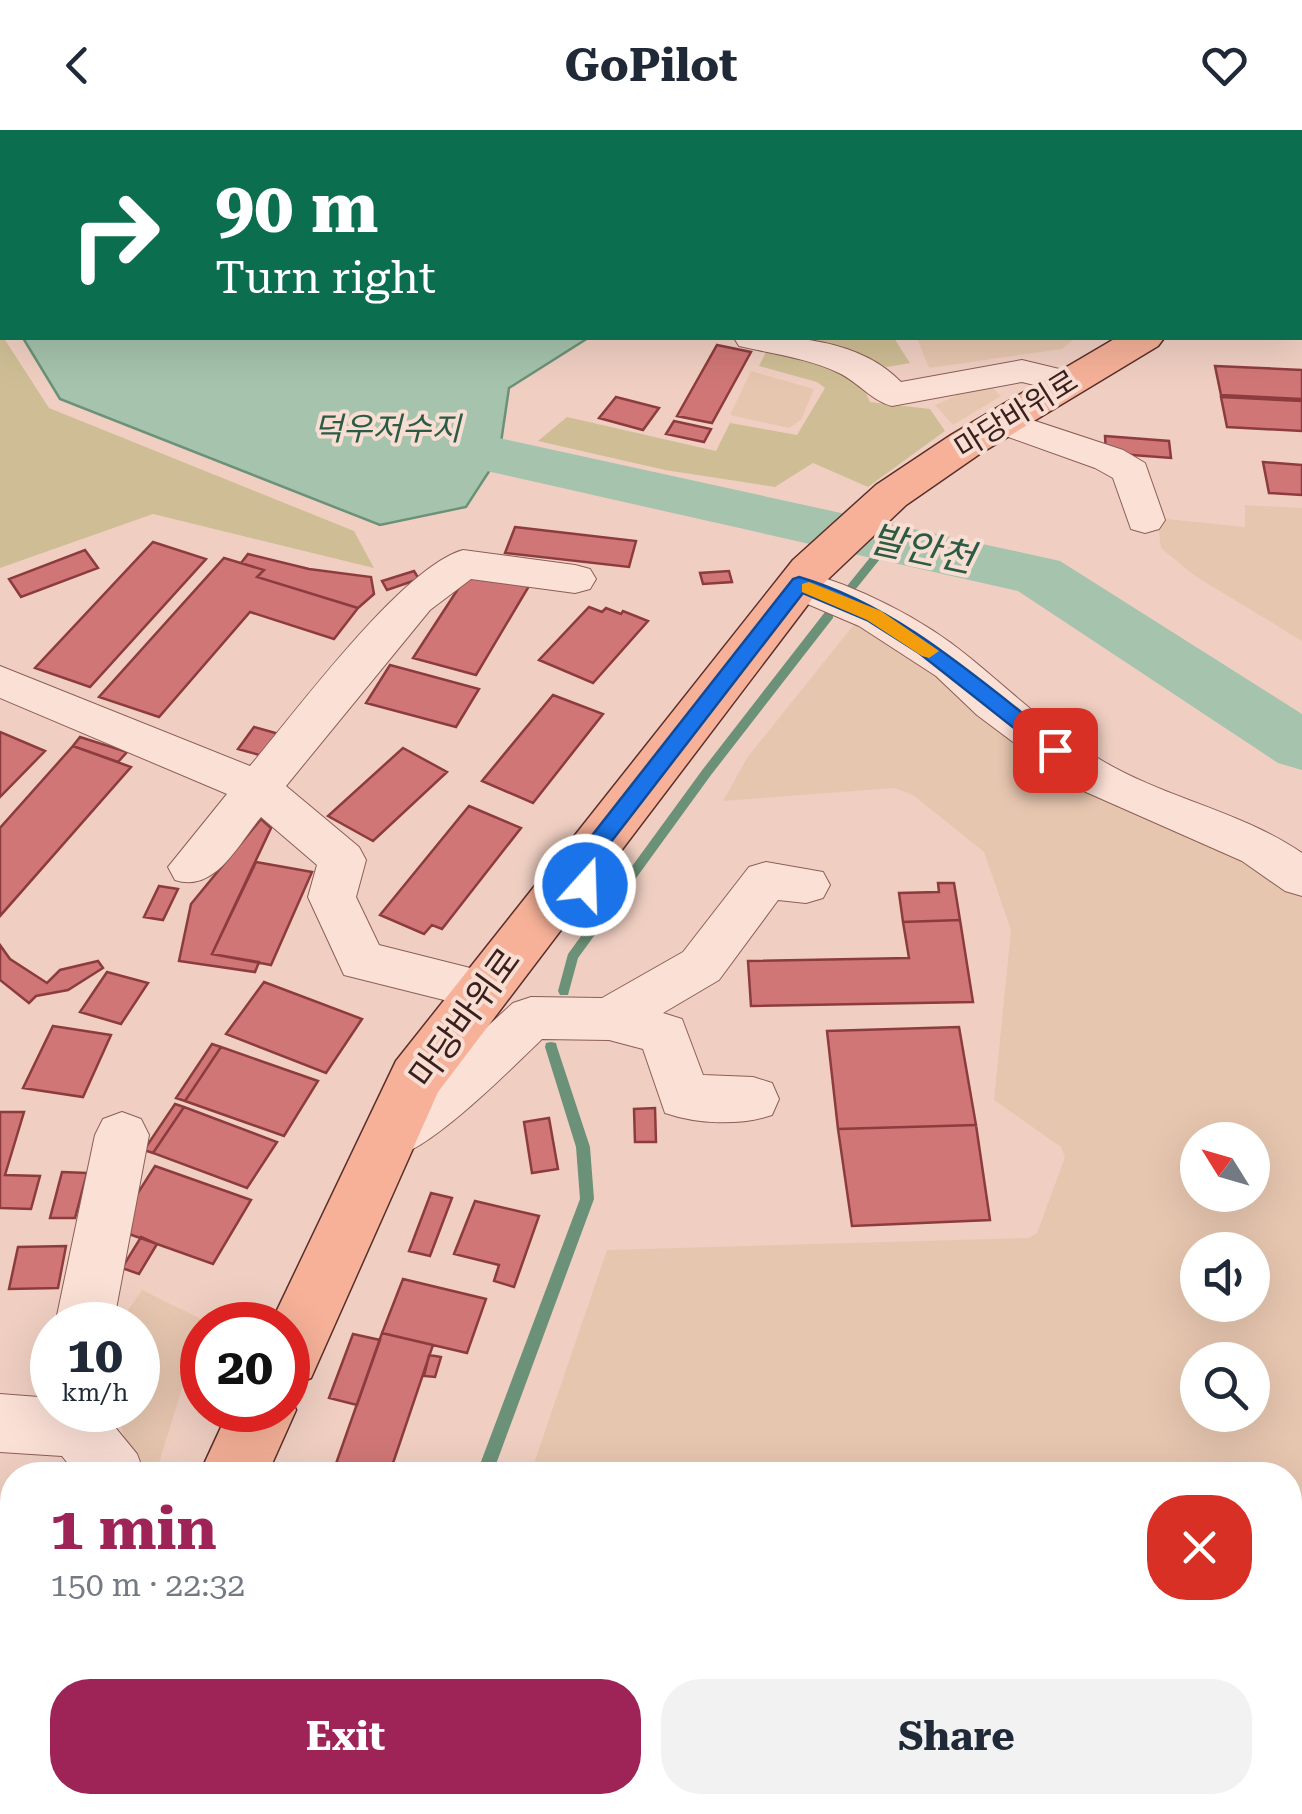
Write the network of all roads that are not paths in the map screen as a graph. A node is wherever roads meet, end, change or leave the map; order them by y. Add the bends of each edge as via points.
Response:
1 (762, 340) edge
2 (1140, 340) edge
3 (1067, 382) junction
4 (1002, 422) junction
5 (1145, 520) dead end
6 (804, 577) junction
7 (576, 579) dead end
8 (0, 681) edge
9 (258, 788) junction
10 (587, 858) junction
11 (192, 867) dead end
12 (1302, 878) edge
13 (806, 885) dead end
14 (484, 990) junction
15 (531, 1018) junction
16 (608, 1019) junction
17 (753, 1099) dead end
18 (122, 1135) dead end
19 (389, 1135) junction
20 (89, 1302) edge
21 (310, 1309) edge
22 (0, 1422) edge
23 (253, 1432) edge
24 (98, 1443) edge
25 (239, 1462) edge

1 - 3 street via 828,354 892,395 1022,372
2 - 3 main road, 마당바위로
3 - 4 main road, 마당바위로
4 - 5 street via 1132,472
4 - 6 main road, 마당바위로 via 891,495
6 - 10 main road, 마당바위로
6 - 12 street via 951,666 1086,774 1258,848
7 - 9 street via 463,564 415,600
8 - 9 street
9 - 11 street
9 - 14 street via 342,860 332,897 362,961
10 - 14 main road, 마당바위로
10 - 15 street via 585,885 518,986
13 - 16 street via 766,880 701,966
14 - 19 main road, 마당바위로 via 416,1078
15 - 16 street
15 - 19 street via 455,1089
16 - 17 street via 664,1034 684,1097
18 - 20 street
19 - 21 main road, 마당바위로
22 - 24 street via 78,1428
23 - 25 main road

